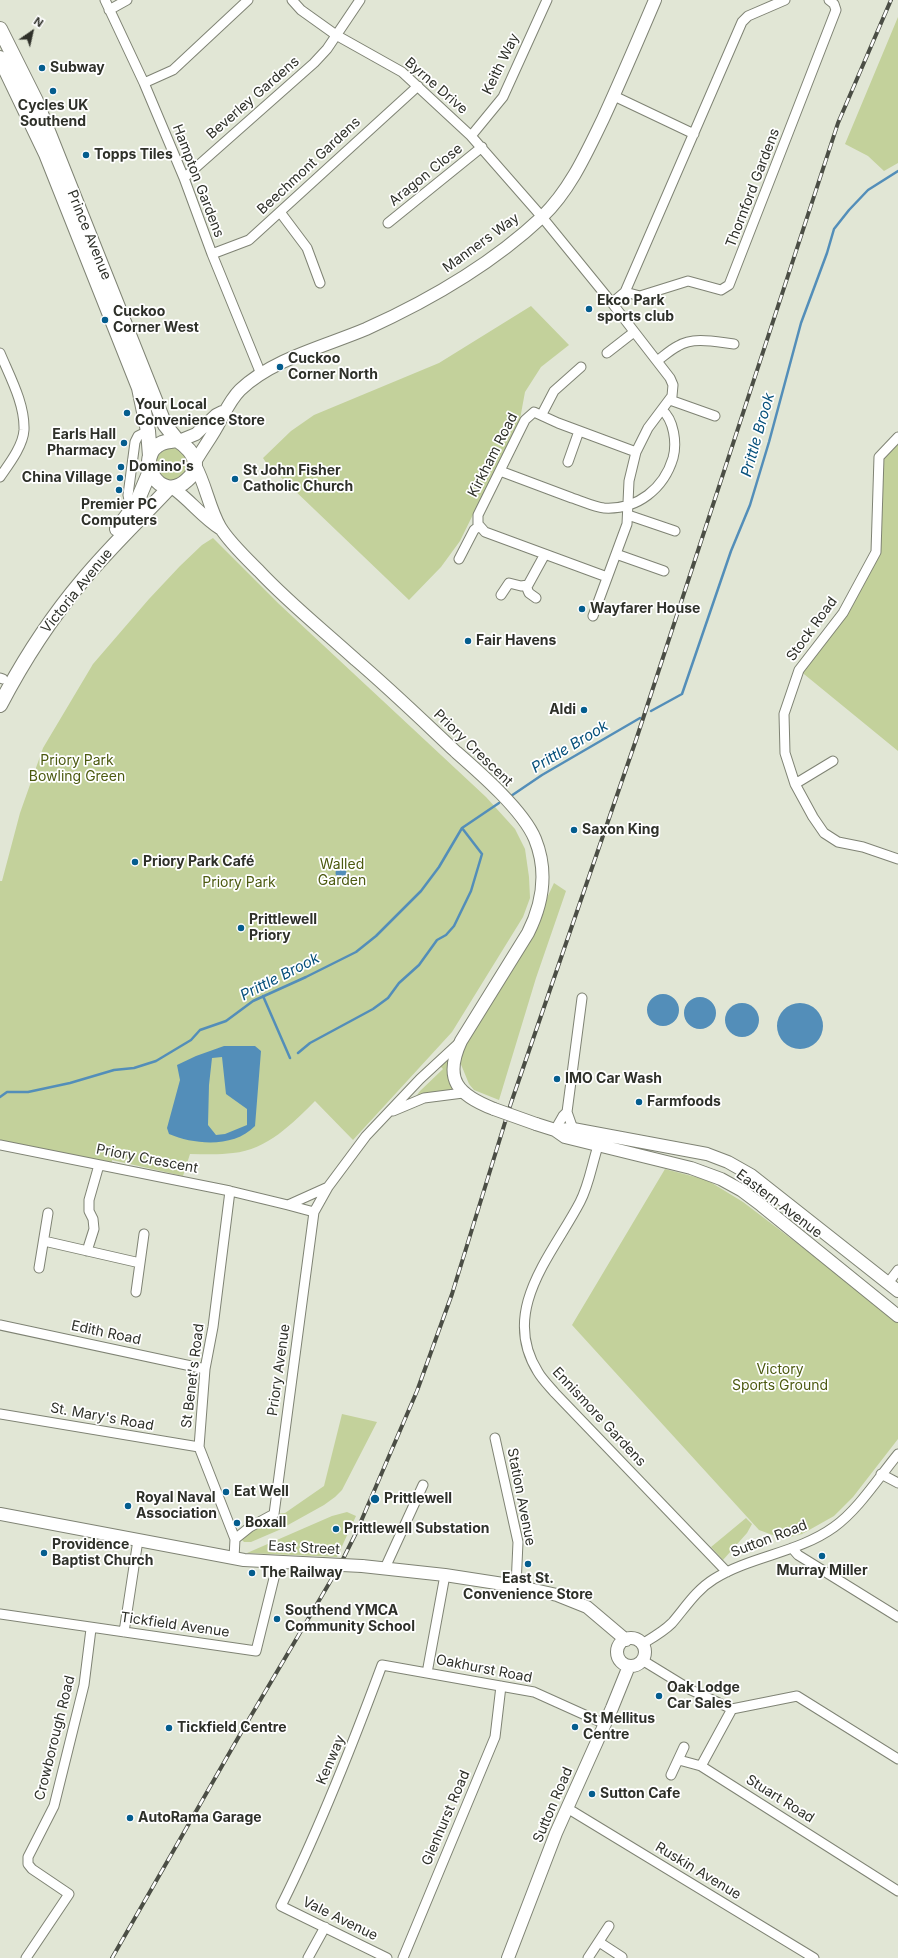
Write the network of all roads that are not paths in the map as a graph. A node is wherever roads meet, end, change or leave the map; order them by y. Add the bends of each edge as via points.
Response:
1 (105, 0) edge
2 (127, 0) edge
3 (248, 0) edge
4 (292, 0) edge
5 (360, 0) edge
6 (547, 0) edge
7 (655, 0) edge
8 (785, 0) edge
9 (829, 0) edge
10 (109, 10) junction
11 (0, 29) edge
12 (336, 35) junction
13 (0, 58) edge
14 (144, 83) junction
15 (418, 86) junction
16 (614, 96) junction
17 (694, 134) junction
18 (471, 136) junction
19 (482, 148) junction
20 (184, 178) junction
21 (280, 212) junction
22 (542, 217) junction
23 (388, 223) dead end
24 (212, 254) junction
25 (320, 283) dead end
26 (625, 292) junction
27 (612, 303) junction
28 (634, 332) junction
29 (734, 344) dead end
30 (607, 353) dead end
31 (0, 354) edge
32 (657, 361) junction
33 (581, 367) dead end
34 (261, 374) junction
35 (670, 400) junction
36 (224, 410) junction
37 (662, 410) junction
38 (542, 414) junction
39 (715, 416) dead end
40 (148, 431) junction
41 (579, 431) junction
42 (898, 437) edge
43 (178, 441) junction
44 (636, 452) junction
45 (150, 456) junction
46 (568, 462) dead end
47 (195, 464) junction
48 (150, 471) junction
49 (500, 471) junction
50 (0, 477) edge
51 (171, 488) junction
52 (133, 502) junction
53 (627, 505) junction
54 (628, 515) junction
55 (479, 526) junction
56 (221, 528) junction
57 (675, 531) dead end
58 (545, 554) junction
59 (616, 554) junction
60 (459, 559) dead end
61 (664, 570) dead end
62 (608, 577) junction
63 (526, 586) junction
64 (501, 595) dead end
65 (536, 598) dead end
66 (593, 616) dead end
67 (1, 681) edge
68 (0, 705) edge
69 (833, 761) dead end
70 (795, 784) junction
71 (898, 859) edge
72 (582, 998) dead end
73 (460, 1041) junction
74 (463, 1093) junction
75 (494, 1110) joint
76 (567, 1112) junction
77 (388, 1113) junction
78 (573, 1129) junction
79 (555, 1130) junction
80 (0, 1145) edge
81 (598, 1146) junction
82 (99, 1165) junction
83 (328, 1187) junction
84 (230, 1191) junction
85 (288, 1205) junction
86 (314, 1212) junction
87 (48, 1213) dead end
88 (144, 1234) dead end
89 (44, 1241) junction
90 (86, 1251) junction
91 (140, 1263) junction
92 (39, 1268) dead end
93 (898, 1270) edge
94 (888, 1283) junction
95 (898, 1291) edge
96 (136, 1292) dead end
97 (898, 1316) edge
98 (0, 1325) edge
99 (206, 1369) junction
100 (0, 1414) edge
101 (495, 1438) dead end
102 (199, 1447) junction
103 (898, 1454) edge
104 (882, 1474) junction
105 (898, 1483) edge
106 (423, 1485) dead end
107 (0, 1514) edge
108 (235, 1539) junction
109 (138, 1540) junction
110 (792, 1548) junction
111 (234, 1558) junction
112 (278, 1562) junction
113 (384, 1568) junction
114 (727, 1572) junction
115 (445, 1575) junction
116 (516, 1586) junction
117 (0, 1614) edge
118 (898, 1617) edge
119 (602, 1619) junction
120 (91, 1628) junction
121 (124, 1632) junction
122 (626, 1640) junction
123 (642, 1644) junction
124 (618, 1650) junction
125 (642, 1660) junction
126 (629, 1666) junction
127 (427, 1673) junction
128 (501, 1686) junction
129 (732, 1709) junction
130 (605, 1724) junction
131 (684, 1747) dead end
132 (898, 1759) edge
133 (679, 1760) junction
134 (701, 1766) junction
135 (670, 1775) dead end
136 (567, 1808) junction
137 (898, 1891) edge
138 (281, 1906) joint
139 (609, 1926) dead end
140 (325, 1927) junction
141 (599, 1942) junction
142 (26, 1958) edge
143 (308, 1958) edge
144 (387, 1958) edge
145 (403, 1958) edge
146 (508, 1958) edge
147 (588, 1958) edge
148 (622, 1958) edge
149 (814, 1958) edge

1 - 10 street, Hampton Gardens
2 - 10 street
3 - 14 street via 174,70
4 - 12 street, Byrne Drive via 301,10
5 - 12 street, Beverley Gardens
6 - 18 street, Keith Way via 504,97
7 - 16 main road, Manners Way
8 - 17 street via 748,16 742,22
9 - 26 street, Thornford Gardens via 836,10 729,285 720,290 688,280 640,296
10 - 14 street, Hampton Gardens
11 - 43 highway, Prince Avenue via 36,100 165,425
12 - 15 street, Byrne Drive via 402,72
12 - 20 street, Beverley Gardens via 314,63
13 - 40 highway, Prince Avenue via 52,168 139,388
14 - 20 street, Hampton Gardens
15 - 18 street, Byrne Drive
15 - 21 street, Beechmont Gardens
16 - 17 street
16 - 22 main road, Manners Way via 583,160 565,189
17 - 26 street
18 - 19 street, Byrne Drive
19 - 22 street, Byrne Drive
19 - 23 street, Aragon Close
20 - 24 street, Hampton Gardens
21 - 24 street, Beechmont Gardens via 249,240
21 - 25 street via 307,248
22 - 27 street
22 - 34 main road, Manners Way via 466,275 422,300 364,329
24 - 34 street, Hampton Gardens
26 - 27 street
27 - 28 street
28 - 30 street
28 - 32 street
29 - 32 street via 714,341 686,342
31 - 50 street via 21,406 24,431 14,458
32 - 35 street via 673,385 674,391
33 - 38 street via 554,390
34 - 36 main road, Manners Way via 239,391
35 - 37 street
35 - 39 street
36 - 43 main road, Manners Way via 196,434
36 - 47 main road, Manners Way via 220,422
37 - 44 street via 648,428
37 - 53 street via 670,420 675,449 667,474 652,492
38 - 41 street, Kirkham Road via 552,421
38 - 49 street, Kirkham Road via 534,412 528,416
40 - 45 highway, Prince Avenue
40 - 52 street via 136,439 129,489
41 - 44 street, Kirkham Road
41 - 46 street
42 - 70 street, Stock Road via 878,458 876,552 843,613 799,670 791,689 784,714 785,753
43 - 45 highway via 162,443
43 - 47 highway via 192,454
44 - 53 street via 629,481
45 - 48 highway
47 - 51 highway via 190,478 180,486
47 - 56 main road, Priory Crescent via 206,498
48 - 51 highway via 157,482
48 - 52 highway, Victoria Avenue
49 - 53 street via 599,507
49 - 55 street, Kirkham Road via 478,515
51 - 56 main road, Priory Crescent via 183,495 206,520
51 - 68 highway, Victoria Avenue via 82,581 35,644
52 - 67 highway, Victoria Avenue via 126,519 55,601
53 - 54 street
54 - 57 street
54 - 59 street
55 - 58 street via 485,532
55 - 60 street, Kirkham Road via 474,530
56 - 73 main road, Priory Crescent via 259,571 307,617 471,766 516,811 535,840 542,882 542,897 537,915
58 - 62 street
58 - 63 street
59 - 61 street
59 - 62 street
62 - 66 street
63 - 64 street via 509,583
63 - 65 street via 529,593
69 - 70 street
70 - 71 street, Stock Road via 824,833 838,842 863,847
72 - 76 street
73 - 74 main road, Priory Crescent via 452,1069 454,1080
73 - 77 street, Priory Crescent via 420,1078
74 - 75 main road, Priory Crescent
74 - 77 street, Priory Crescent via 424,1098
75 - 79 main road, Eastern Avenue, bridge
76 - 78 street
76 - 79 street
77 - 83 street, Priory Crescent via 366,1136
78 - 79 main road, Eastern Avenue
78 - 94 main road, Eastern Avenue via 707,1154 728,1162 751,1175
79 - 81 main road, Eastern Avenue via 564,1137
80 - 82 street, Priory Crescent
81 - 97 main road, Eastern Avenue via 691,1168 734,1187 761,1205
81 - 114 street, Ennismore Gardens via 581,1200 537,1274 526,1305 523,1327 531,1358 538,1372 555,1393
82 - 84 street, Priory Crescent
82 - 90 street via 89,1211 94,1230
83 - 85 street, Priory Crescent
83 - 86 street, Priory Avenue
84 - 85 street, Priory Crescent
84 - 99 street, St Benet's Road
85 - 86 street, Priory Crescent
86 - 108 street, Priory Avenue via 274,1514
87 - 89 street
88 - 91 street
89 - 90 street
89 - 92 street
90 - 91 street
91 - 96 street
93 - 94 street
94 - 95 main road, Eastern Avenue
98 - 99 street, Edith Road
99 - 102 street, St Benet's Road
100 - 102 street, St. Mary's Road
101 - 116 street, Station Avenue via 518,1542
102 - 108 street, St Benet's Road
103 - 104 street, Sutton Road
104 - 105 street
104 - 110 street, Sutton Road via 835,1527
106 - 113 street
107 - 109 main road, East Street
108 - 111 street, St Benet's Road
109 - 111 main road, East Street
109 - 121 street
110 - 114 street, Sutton Road
110 - 118 street via 798,1555
111 - 112 main road, East Street
112 - 113 main road, East Street, bridge
112 - 121 street, Tickfield Avenue via 256,1651
113 - 115 main road, East Street
114 - 123 street, Sutton Road via 701,1589 672,1623
115 - 116 main road, East Street
115 - 127 street, Oakhurst Road
116 - 119 main road, East Street via 574,1600 587,1606
117 - 120 street, Tickfield Avenue
119 - 122 main road, East Street
119 - 124 main road, East Street
120 - 121 street, Tickfield Avenue
120 - 142 street, Crowborough Road via 84,1685 54,1806 28,1857 28,1864 32,1869 69,1894
122 - 123 main road via 635,1639
122 - 124 main road
123 - 125 main road via 645,1653
124 - 126 main road via 620,1660
125 - 126 main road via 636,1665
125 - 129 street via 691,1690
126 - 130 main road, Sutton Road
127 - 128 street, Oakhurst Road
127 - 138 street, Kenway via 382,1664 357,1734
128 - 130 street, Oakhurst Road via 534,1692
128 - 145 street, Glenhurst Road via 495,1737
129 - 132 street via 797,1696
129 - 134 street
130 - 136 main road, Sutton Road
131 - 133 street
133 - 134 street, Stuart Road
133 - 135 street
134 - 137 street, Stuart Road
136 - 146 main road, Sutton Road
136 - 149 street, Ruskin Avenue
138 - 140 street, Vale Avenue
139 - 141 street
140 - 143 street
140 - 144 street, Vale Avenue
141 - 147 street
141 - 148 street

